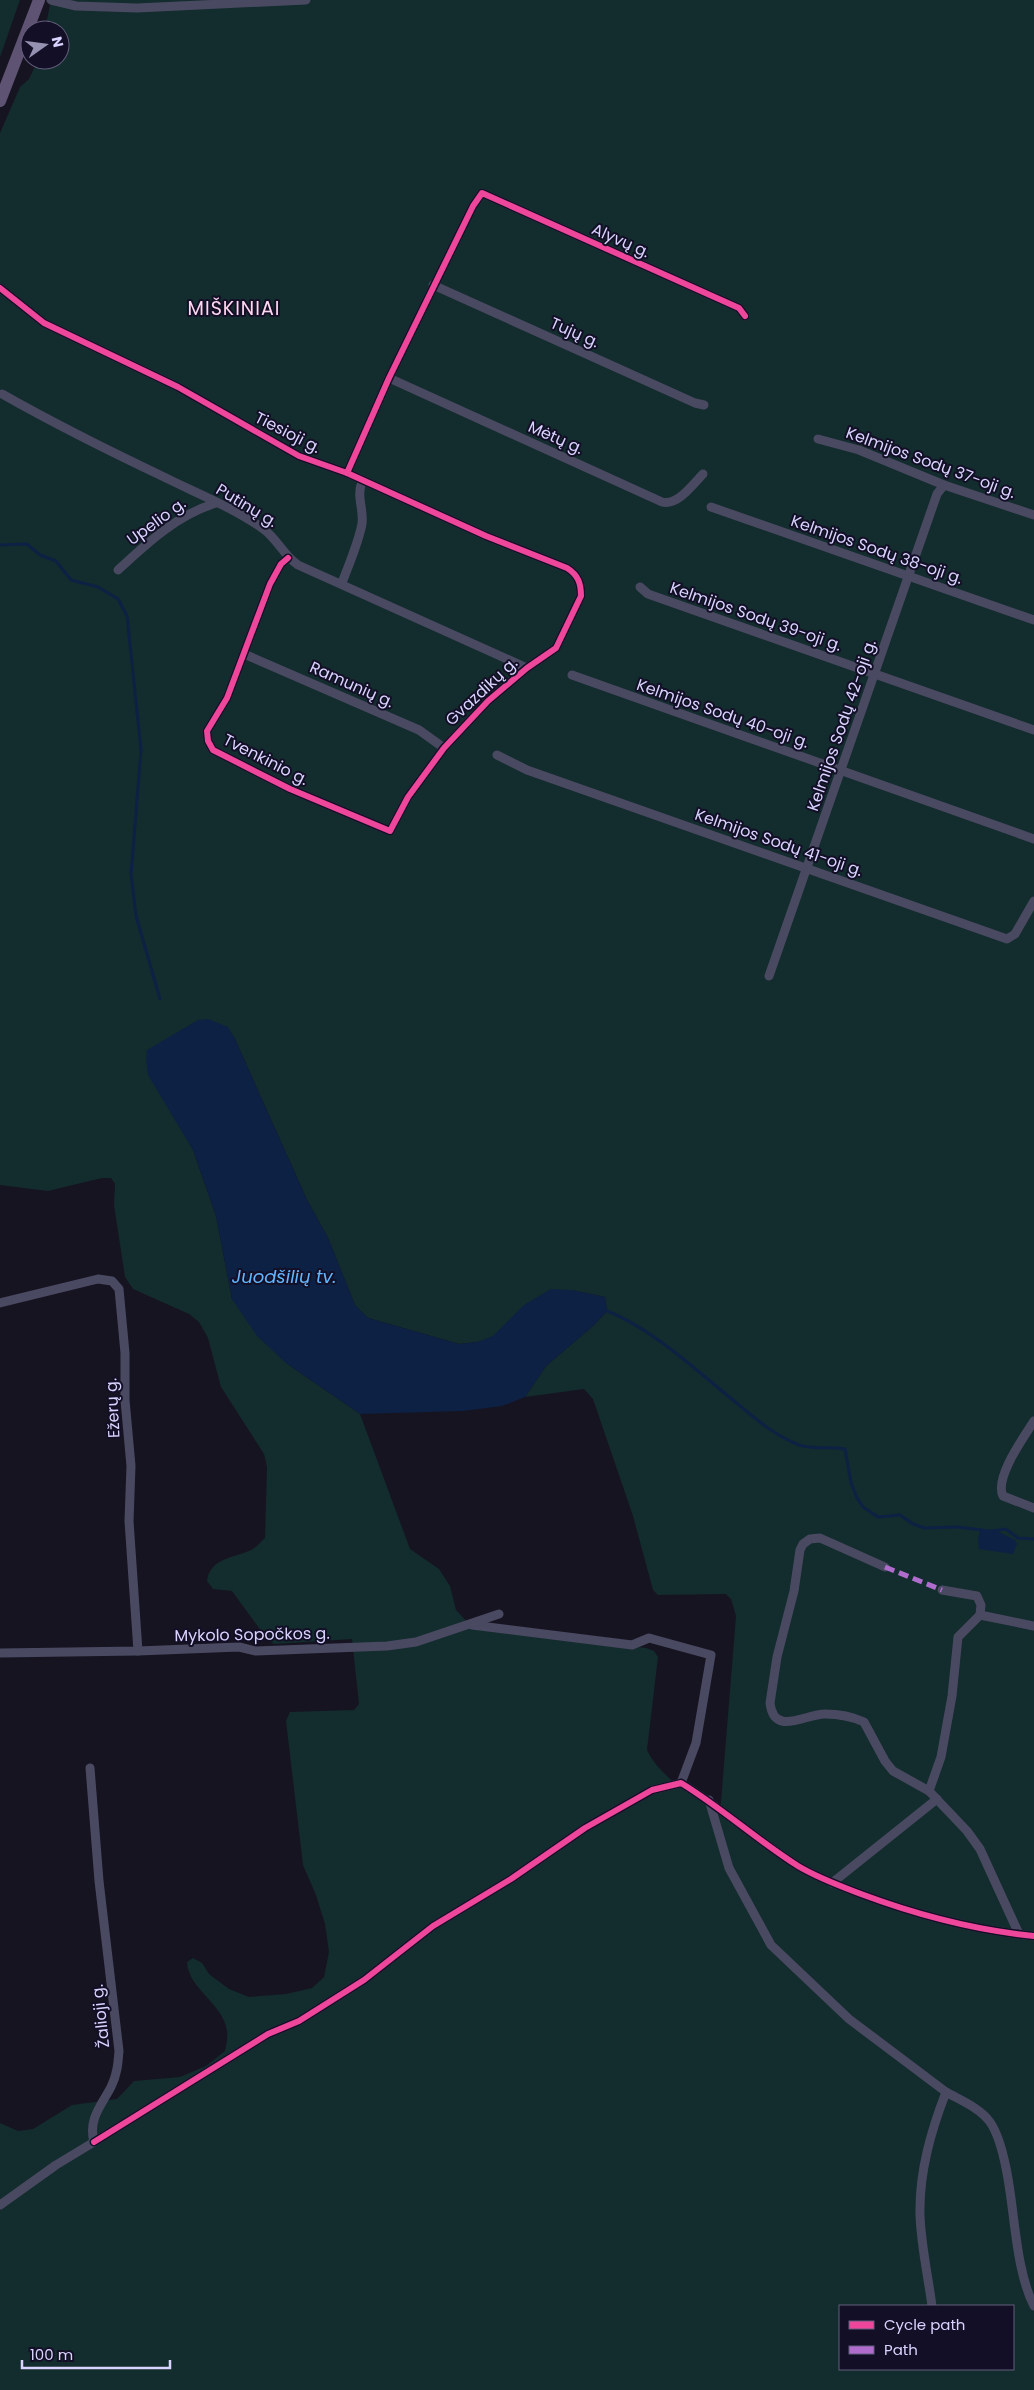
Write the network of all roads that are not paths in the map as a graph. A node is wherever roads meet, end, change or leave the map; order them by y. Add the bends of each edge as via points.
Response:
1 (38, 0) edge
2 (52, 0) edge
3 (306, 0) edge
4 (63, 1) edge
5 (207, 2) edge
6 (4, 81) edge
7 (0, 101) edge
8 (433, 285) junction
9 (0, 288) edge
10 (745, 316) dead end
11 (388, 378) junction
12 (2, 394) dead end
13 (704, 405) dead end
14 (818, 439) dead end
15 (347, 473) junction
16 (703, 474) dead end
17 (362, 482) junction
18 (944, 485) junction
19 (216, 503) junction
20 (711, 507) dead end
21 (1034, 515) edge
22 (288, 558) junction
23 (118, 570) dead end
24 (576, 575) joint
25 (909, 576) junction
26 (342, 583) junction
27 (640, 587) dead end
28 (1034, 620) edge
29 (244, 654) junction
30 (527, 668) junction
31 (876, 674) junction
32 (572, 675) dead end
33 (1034, 730) edge
34 (444, 748) junction
35 (497, 755) dead end
36 (841, 771) junction
37 (390, 831) joint
38 (1034, 839) edge
39 (807, 868) junction
40 (1034, 902) edge
41 (769, 976) dead end
42 (0, 1303) edge
43 (1034, 1421) edge
44 (1034, 1508) edge
45 (885, 1567) dead end
46 (942, 1590) dead end
47 (499, 1614) dead end
48 (980, 1615) junction
49 (469, 1624) junction
50 (1034, 1626) edge
51 (138, 1651) junction
52 (0, 1653) edge
53 (90, 1768) dead end
54 (681, 1782) junction
55 (929, 1790) junction
56 (937, 1799) junction
57 (709, 1800) junction
58 (832, 1883) junction
59 (1020, 1934) junction
60 (1034, 1936) edge
61 (946, 2092) junction
62 (94, 2142) junction
63 (0, 2205) edge
64 (932, 2305) edge
65 (1034, 2306) edge

1 - 6 main road
2 - 4 street
3 - 5 street
4 - 5 street via 76,6 137,8
6 - 7 main road
8 - 10 street, Alyvų g. via 482,193 739,308
8 - 11 street
8 - 13 street, Tujų g.
9 - 15 street, Tiesioji g. via 25,310 59,331 178,387 299,456
11 - 15 street
11 - 16 street, Mėtų g. via 662,502 675,501
12 - 19 street, Putinų g. via 64,429
14 - 18 street, Kelmijos Sodų 37-oji g. via 859,450
15 - 17 street, Tiesioji g.
17 - 24 street, Tiesioji g. via 567,568
17 - 26 street via 360,534
18 - 21 street, Kelmijos Sodų 37-oji g.
18 - 25 street, Kelmijos Sodų 42-oji g. via 937,494
19 - 22 street, Putinų g. via 261,527 274,538
19 - 23 street, Upelio g. via 196,509 146,544
20 - 25 street, Kelmijos Sodų 38-oji g.
22 - 26 street, Putinų g.
22 - 29 street, Tvenkinio g. via 270,584
24 - 30 street, Gvazdikų g. via 581,596 566,632 556,648
25 - 28 street, Kelmijos Sodų 38-oji g.
25 - 31 street, Kelmijos Sodų 42-oji g.
26 - 30 street, Putinų g.
27 - 31 street, Kelmijos Sodų 39-oji g. via 648,594
29 - 34 street, Ramunių g. via 419,730
29 - 37 street, Tvenkinio g. via 227,698 207,731 210,746 290,789
30 - 34 street, Gvazdikų g. via 488,701
31 - 33 street, Kelmijos Sodų 39-oji g.
31 - 36 street, Kelmijos Sodų 42-oji g.
32 - 36 street, Kelmijos Sodų 40-oji g.
34 - 37 street, Gvazdikų g. via 408,797
35 - 39 street, Kelmijos Sodų 41-oji g. via 527,770
36 - 38 street, Kelmijos Sodų 40-oji g.
36 - 39 street, Kelmijos Sodų 42-oji g.
39 - 40 street, Kelmijos Sodų 41-oji g. via 1007,939 1015,934
39 - 41 street, Kelmijos Sodų 42-oji g.
42 - 51 street, Ežerų g. via 98,1279 112,1281 119,1289 131,1466 129,1521
43 - 44 street via 1014,1452 1001,1488 1003,1496
45 - 55 street via 820,1538 803,1544 778,1657 771,1710 782,1721 826,1714 864,1722 893,1771
46 - 48 street via 976,1596 981,1605
47 - 49 street, Mykolo Sopočkos g.
48 - 50 street
48 - 55 street via 958,1636 941,1757
49 - 51 street, Mykolo Sopočkos g. via 416,1642 387,1646
49 - 54 street via 632,1645 649,1638 711,1655 696,1743
51 - 52 street, Mykolo Sopočkos g.
53 - 62 street, Žalioji g. via 99,1881 119,2051 112,2086 95,2113 92,2126
54 - 57 street
54 - 62 street via 652,1790 585,1828 511,1879 432,1926 364,1980 299,2021 268,2034
55 - 56 street
56 - 58 street
56 - 59 street via 980,1849
57 - 58 street via 799,1867
57 - 61 street via 729,1868 771,1945 849,2019
58 - 59 street via 911,1912 1000,1933
59 - 60 street
61 - 64 street via 931,2129 921,2192 920,2215
61 - 65 street via 977,2110 997,2134 1009,2182 1024,2277
62 - 63 street

